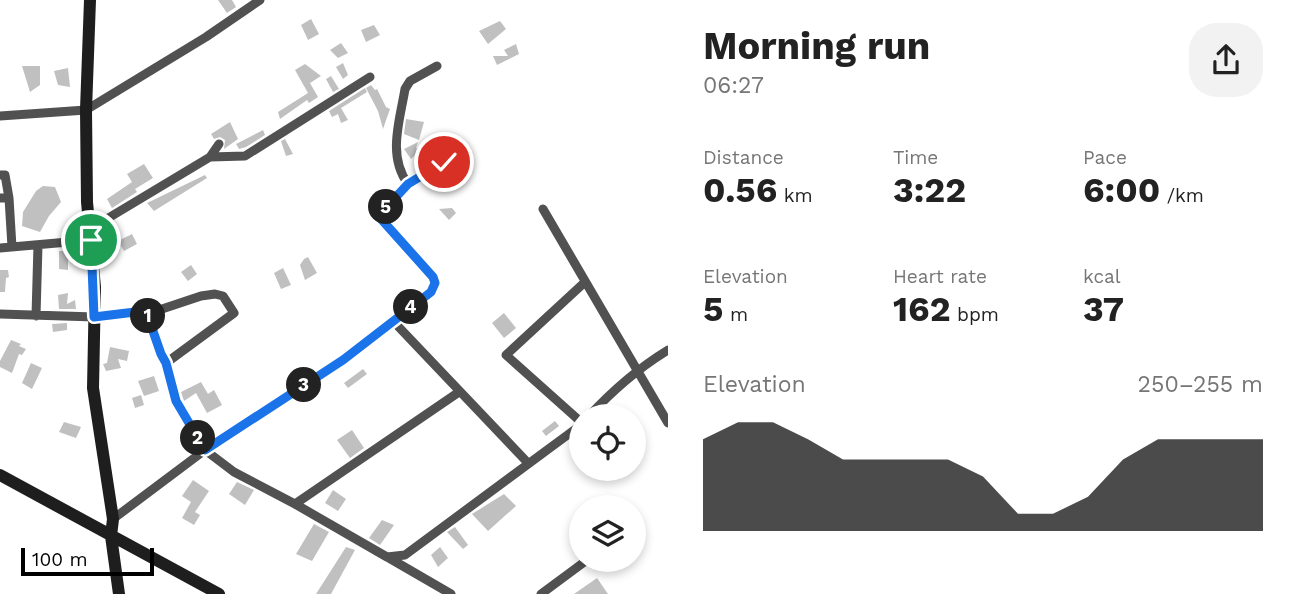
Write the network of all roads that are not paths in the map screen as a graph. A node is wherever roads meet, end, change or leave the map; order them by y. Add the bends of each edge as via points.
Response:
1 (90, 0) edge
2 (260, 0) edge
3 (437, 66) dead end
4 (370, 77) dead end
5 (86, 110) junction
6 (0, 116) edge
7 (219, 144) dead end
8 (210, 157) junction
9 (444, 162) dead end
10 (0, 176) edge
11 (408, 184) junction
12 (4, 198) edge
13 (543, 209) dead end
14 (90, 235) junction
15 (38, 245) junction
16 (12, 247) junction
17 (0, 248) edge
18 (585, 282) junction
19 (0, 314) edge
20 (147, 314) junction
21 (36, 316) junction
22 (94, 317) junction
23 (393, 321) junction
24 (668, 350) edge
25 (166, 363) junction
26 (636, 371) junction
27 (459, 391) junction
28 (600, 404) edge
29 (569, 413) edge
30 (668, 423) edge
31 (569, 433) edge
32 (205, 450) junction
33 (528, 463) junction
34 (0, 475) edge
35 (295, 504) junction
36 (113, 519) junction
37 (111, 536) junction
38 (387, 557) junction
39 (571, 572) edge
40 (119, 594) edge
41 (219, 594) edge
42 (451, 594) edge
43 (541, 594) edge

1 - 5 street
2 - 5 street
3 - 11 street via 410,81 405,89 395,153
4 - 8 street via 245,156
5 - 6 street
5 - 14 street
7 - 8 street
8 - 14 street
9 - 11 street
10 - 12 street via 5,176
11 - 23 street via 381,213 382,220 435,283 431,292
12 - 16 street
13 - 18 street
14 - 15 street
14 - 22 street
15 - 16 street
15 - 21 street
16 - 17 street
18 - 26 street
18 - 29 street via 506,355
19 - 21 street
20 - 22 street
20 - 25 street
20 - 25 street via 215,294 223,296 234,313
21 - 22 street
22 - 36 street via 93,388
23 - 27 street
23 - 32 street via 343,360
24 - 26 street
25 - 32 street via 176,401
26 - 28 street
26 - 30 street
27 - 33 street
27 - 35 street
31 - 33 street
32 - 35 street via 234,472
32 - 36 street
33 - 38 street via 405,555
34 - 37 street
35 - 38 street
36 - 37 street
37 - 40 street
37 - 41 street
38 - 42 street
39 - 43 street

